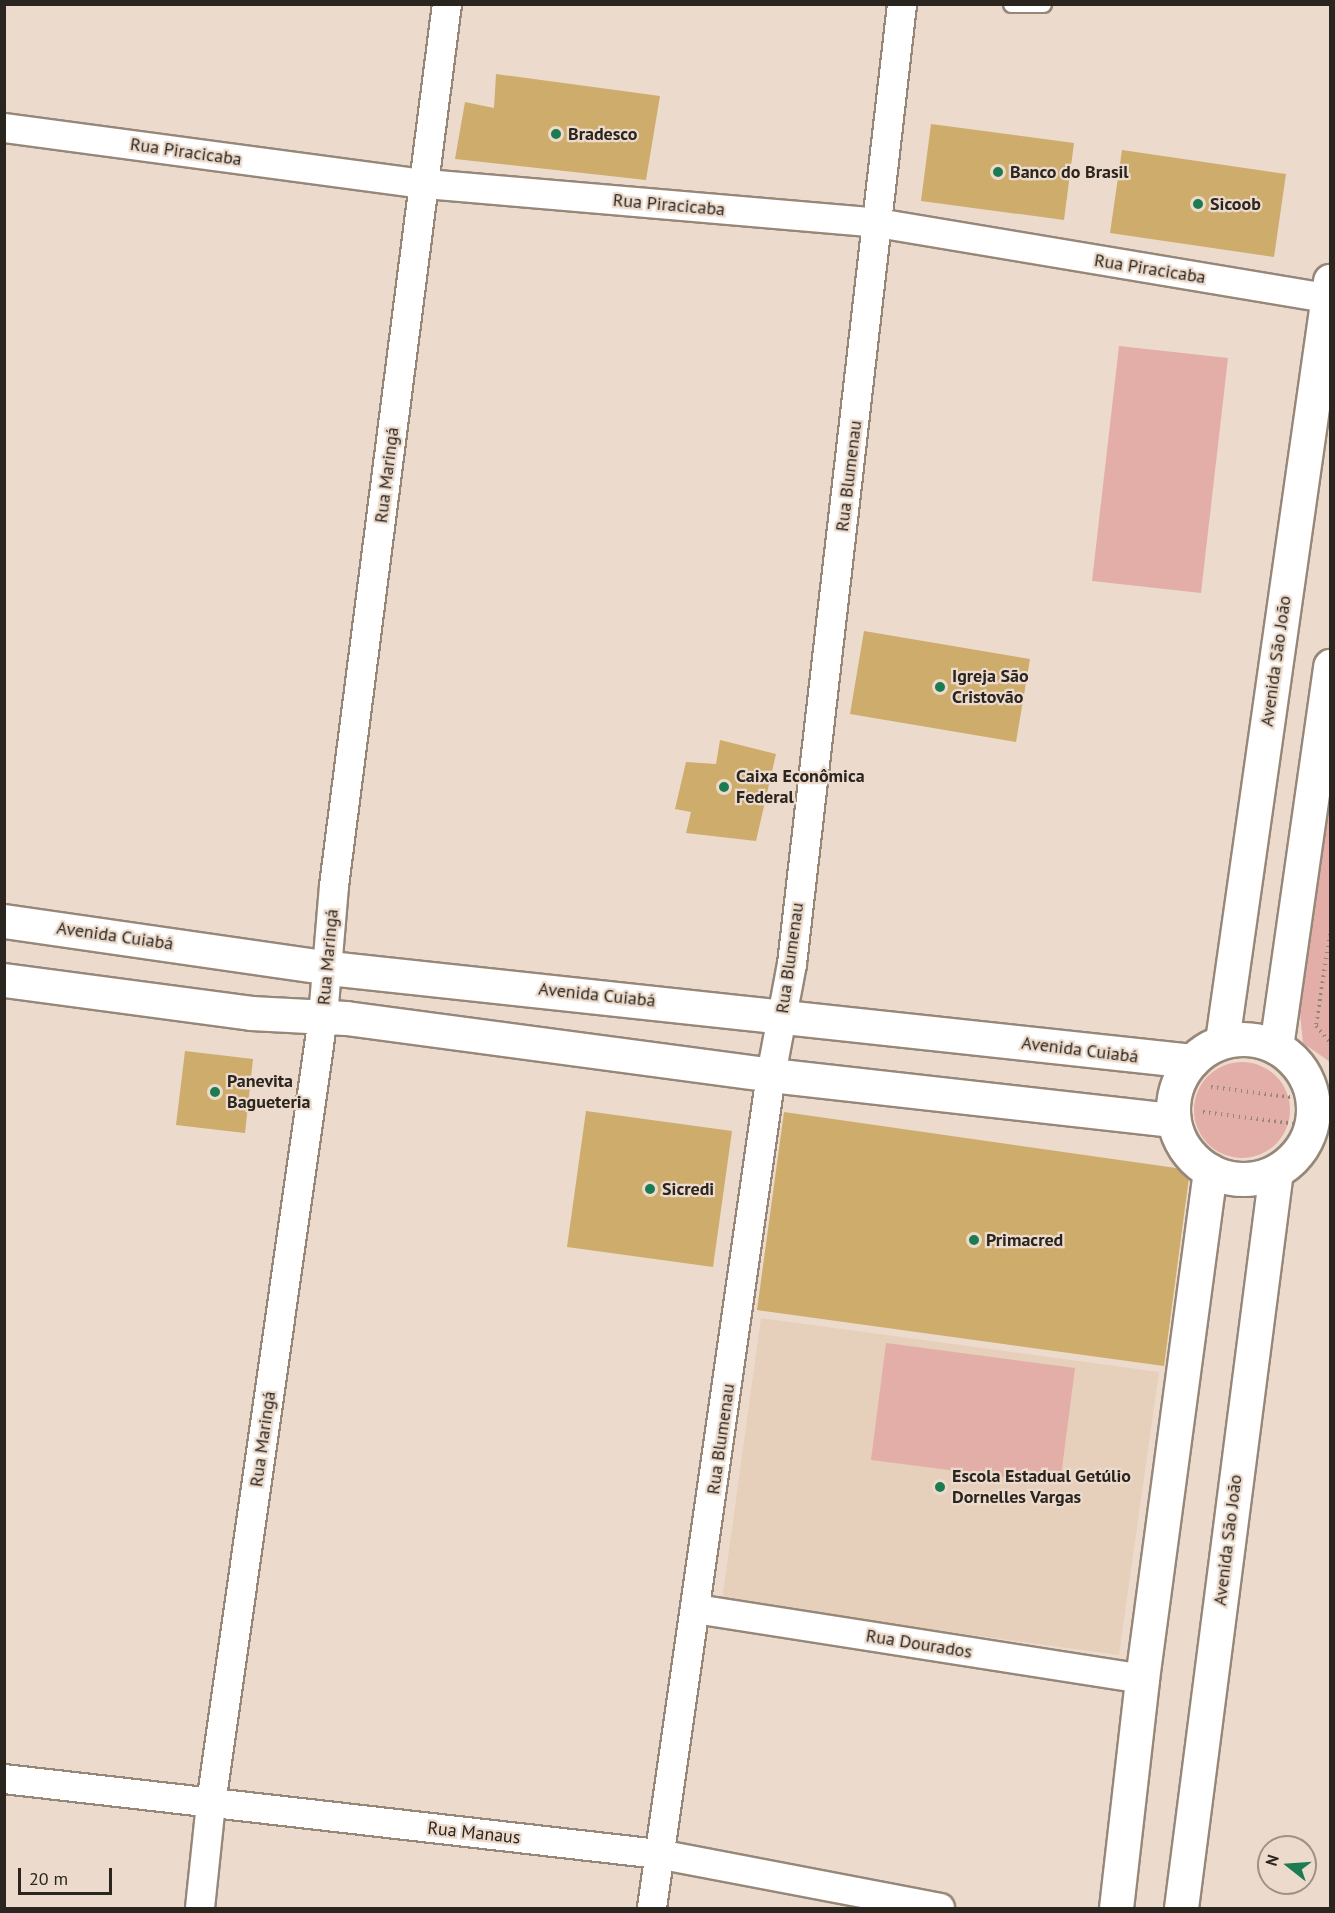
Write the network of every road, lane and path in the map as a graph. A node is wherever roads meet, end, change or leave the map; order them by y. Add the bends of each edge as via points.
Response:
1 (447, 4) edge
2 (902, 4) edge
3 (1011, 4) edge
4 (1043, 4) edge
5 (4, 128) edge
6 (425, 184) junction
7 (878, 223) junction
8 (1330, 293) edge
9 (1330, 666) edge
10 (4, 921) edge
11 (1330, 934) edge
12 (1329, 952) edge
13 (329, 968) junction
14 (4, 980) edge
15 (782, 1016) junction
16 (322, 1017) junction
17 (1222, 1041) junction
18 (1330, 1042) edge
19 (1276, 1047) junction
20 (1191, 1061) junction
21 (771, 1075) junction
22 (1318, 1078) edge
23 (1172, 1120) junction
24 (1316, 1149) edge
25 (1210, 1171) junction
26 (1276, 1171) junction
27 (696, 1609) junction
28 (1142, 1679) junction
29 (4, 1779) edge
30 (211, 1804) junction
31 (658, 1854) junction
32 (201, 1908) edge
33 (652, 1908) edge
34 (940, 1908) edge
35 (1116, 1908) edge
36 (1181, 1908) edge

1 - 6 street, Rua Maringá
2 - 7 street, Rua Blumenau
3 - 4 lane
5 - 6 street, Rua Piracicaba
6 - 7 street, Rua Piracicaba
6 - 13 street, Rua Maringá via 334,886
7 - 8 street, Rua Piracicaba
7 - 15 street, Rua Blumenau via 792,964
8 - 17 street, Avenida São João
9 - 19 street
10 - 13 street, Avenida Cuiabá
11 - 12 path
12 - 18 path via 1316,1026
13 - 15 street, Avenida Cuiabá
13 - 16 street, Rua Maringá
14 - 16 street via 251,1013
15 - 20 street, Avenida Cuiabá
15 - 21 street, Rua Blumenau
16 - 21 street
16 - 30 street, Rua Maringá
17 - 19 street via 1258,1040
17 - 20 street
19 - 22 street
20 - 23 street via 1174,1095
21 - 23 street
21 - 27 street, Rua Blumenau
22 - 24 street via 1312,1112
23 - 25 street via 1185,1149
24 - 26 street
25 - 26 street via 1242,1179
25 - 28 street
26 - 36 street, Avenida São João
27 - 28 street, Rua Dourados
27 - 31 street, Rua Blumenau
28 - 35 street
29 - 30 street, Rua Manaus
30 - 31 street, Rua Manaus
30 - 32 street, Rua Maringá
31 - 33 street, Rua Blumenau
31 - 34 street, Rua Manaus

